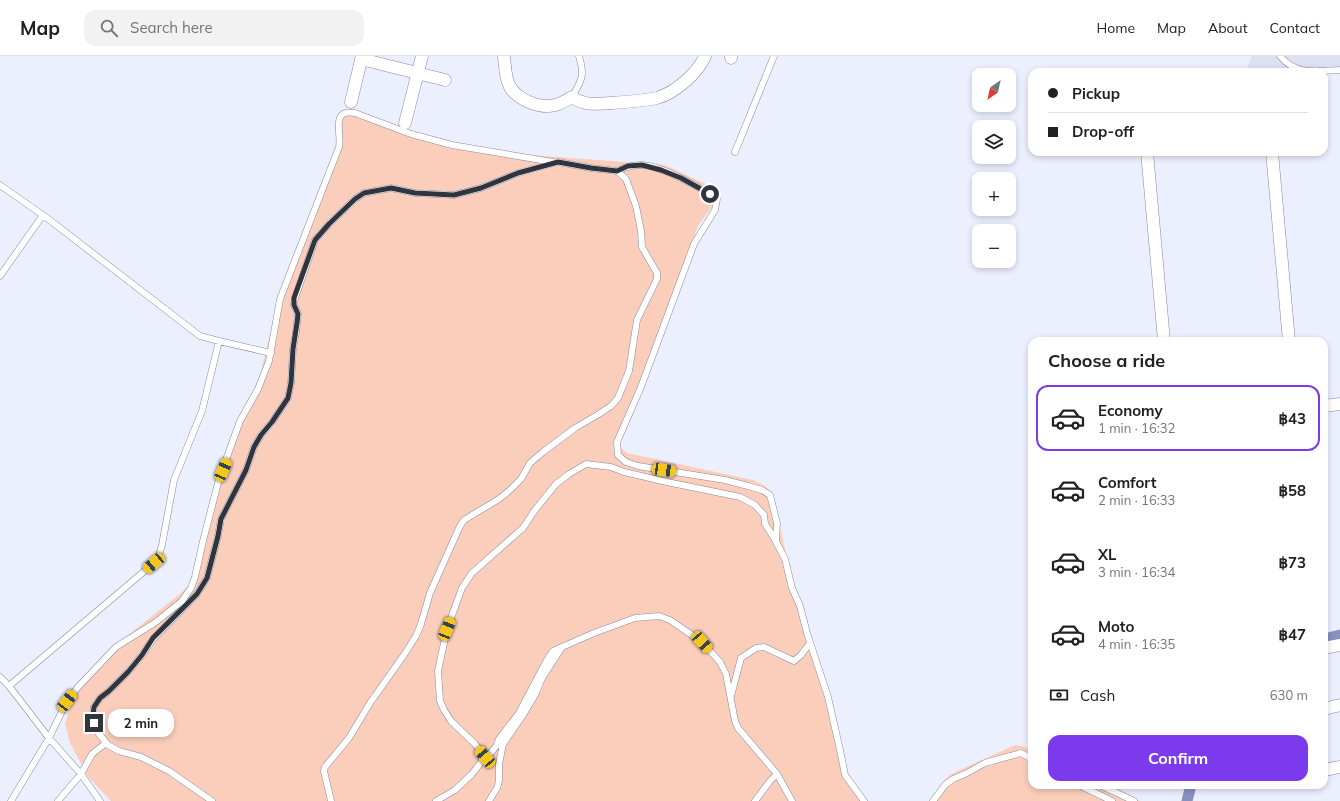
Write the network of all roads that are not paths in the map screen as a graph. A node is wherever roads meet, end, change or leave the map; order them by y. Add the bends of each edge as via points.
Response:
1 (422, 56) edge
2 (504, 56) edge
3 (579, 56) edge
4 (774, 56) edge
5 (1280, 56) edge
6 (362, 57) edge
7 (702, 57) edge
8 (1294, 68) edge
9 (1328, 70) edge
10 (1340, 70) edge
11 (418, 74) junction
12 (445, 80) dead end
13 (572, 97) junction
14 (351, 102) dead end
15 (405, 123) dead end
16 (735, 152) dead end
17 (1147, 156) edge
18 (1272, 156) edge
19 (558, 163) junction
20 (617, 171) junction
21 (0, 185) edge
22 (43, 216) junction
23 (0, 276) edge
24 (1164, 337) edge
25 (1289, 337) edge
26 (219, 341) junction
27 (271, 353) junction
28 (1340, 404) edge
29 (1328, 406) edge
30 (776, 542) junction
31 (810, 643) junction
32 (1340, 645) edge
33 (1328, 647) edge
34 (0, 677) edge
35 (9, 686) junction
36 (731, 696) junction
37 (1340, 705) edge
38 (1328, 708) edge
39 (49, 738) junction
40 (106, 743) junction
41 (500, 745) junction
42 (485, 757) junction
43 (1028, 757) edge
44 (1340, 767) edge
45 (1328, 769) edge
46 (81, 774) junction
47 (777, 774) junction
48 (1087, 789) edge
49 (1108, 789) edge
50 (11, 801) edge
51 (58, 801) edge
52 (100, 801) edge
53 (212, 801) edge
54 (332, 801) edge
55 (436, 801) edge
56 (489, 801) edge
57 (755, 801) edge
58 (792, 801) edge
59 (864, 801) edge
60 (933, 801) edge
61 (1112, 801) edge
62 (1134, 801) edge

1 - 11 street
2 - 13 street via 510,86 525,100 550,106
3 - 13 lane via 583,75
4 - 16 lane
5 - 8 lane
6 - 11 street
6 - 14 street
7 - 13 street via 695,72 674,89 658,97 595,104 579,102
9 - 10 lane
11 - 12 street
11 - 15 street
17 - 24 street
18 - 25 street
19 - 20 lane
19 - 27 lane via 452,145 411,134 348,111 342,114 338,124 339,147 280,299
19 - 40 lane via 518,173 481,188 454,195 415,193 391,188 364,193 315,240 294,298 298,314 288,398 254,447 246,470 221,519 207,578 197,594 153,638 128,672 94,707 94,723
20 - 30 lane via 628,166 642,165 661,170 681,178 717,199 715,210 694,244 641,387 617,442 618,455 626,462 638,466 725,480 762,490 770,495 777,523
20 - 54 lane via 626,179 636,206 642,247 657,273 657,279 637,320 629,371 618,398 600,414 575,428 530,463 521,479 499,499 464,520 430,593 416,636 349,738 325,767
21 - 22 lane
22 - 23 lane
22 - 26 lane via 200,336
26 - 27 lane
26 - 35 lane via 202,410 174,480 162,545 154,563
27 - 39 lane via 258,389 240,421 219,479 191,588 182,601 156,622 116,647 78,687 67,701
28 - 29 street
30 - 31 lane via 785,559
30 - 42 lane via 765,524 764,515 755,505 740,497 610,467 586,464 569,474 556,484 523,528 472,573 462,588 447,629 438,671 440,701 452,721
31 - 36 lane via 794,660 764,647 747,653 741,658
31 - 59 lane via 828,698 845,775
32 - 33 street
34 - 35 lane
35 - 39 lane
36 - 41 lane via 726,674 720,662 702,642 670,620 658,616 635,618 553,651 519,713 499,739
36 - 47 lane via 738,728
37 - 38 street
39 - 46 lane
39 - 50 lane
40 - 46 lane via 92,754
40 - 53 lane via 119,751 141,757 169,771
41 - 42 lane
41 - 56 lane via 499,781
42 - 55 lane via 455,790
43 - 60 lane via 1021,753 985,763 953,779
44 - 45 street
46 - 51 lane
46 - 52 lane
47 - 57 lane
47 - 58 lane
48 - 61 lane
49 - 62 lane

